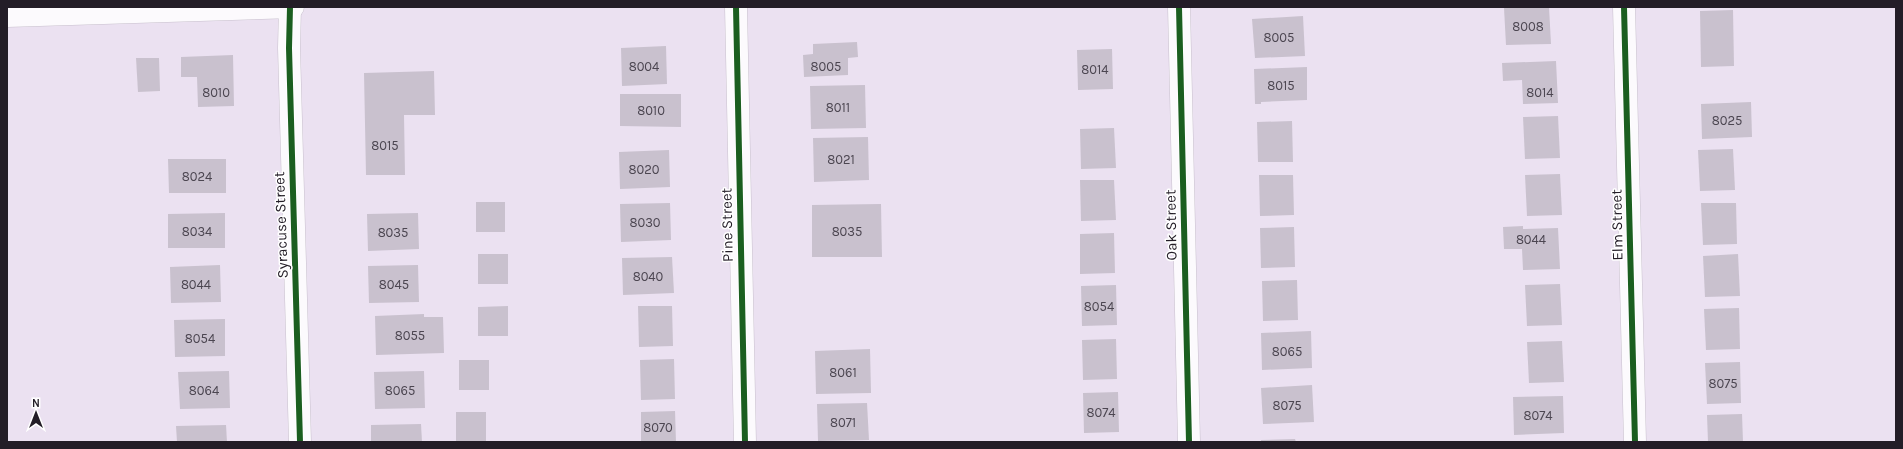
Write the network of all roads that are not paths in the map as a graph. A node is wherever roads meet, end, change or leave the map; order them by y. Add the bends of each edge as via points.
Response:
1 (290, 7) edge
2 (293, 7) edge
3 (736, 7) edge
4 (1179, 7) edge
5 (1624, 7) edge
6 (7, 16) edge
7 (300, 442) edge
8 (745, 442) edge
9 (1189, 442) edge
10 (1635, 442) edge

1 - 2 street
1 - 6 street
1 - 7 street, Syracuse Street
3 - 8 street, Pine Street
4 - 9 street, Oak Street
5 - 10 street, Elm Street

